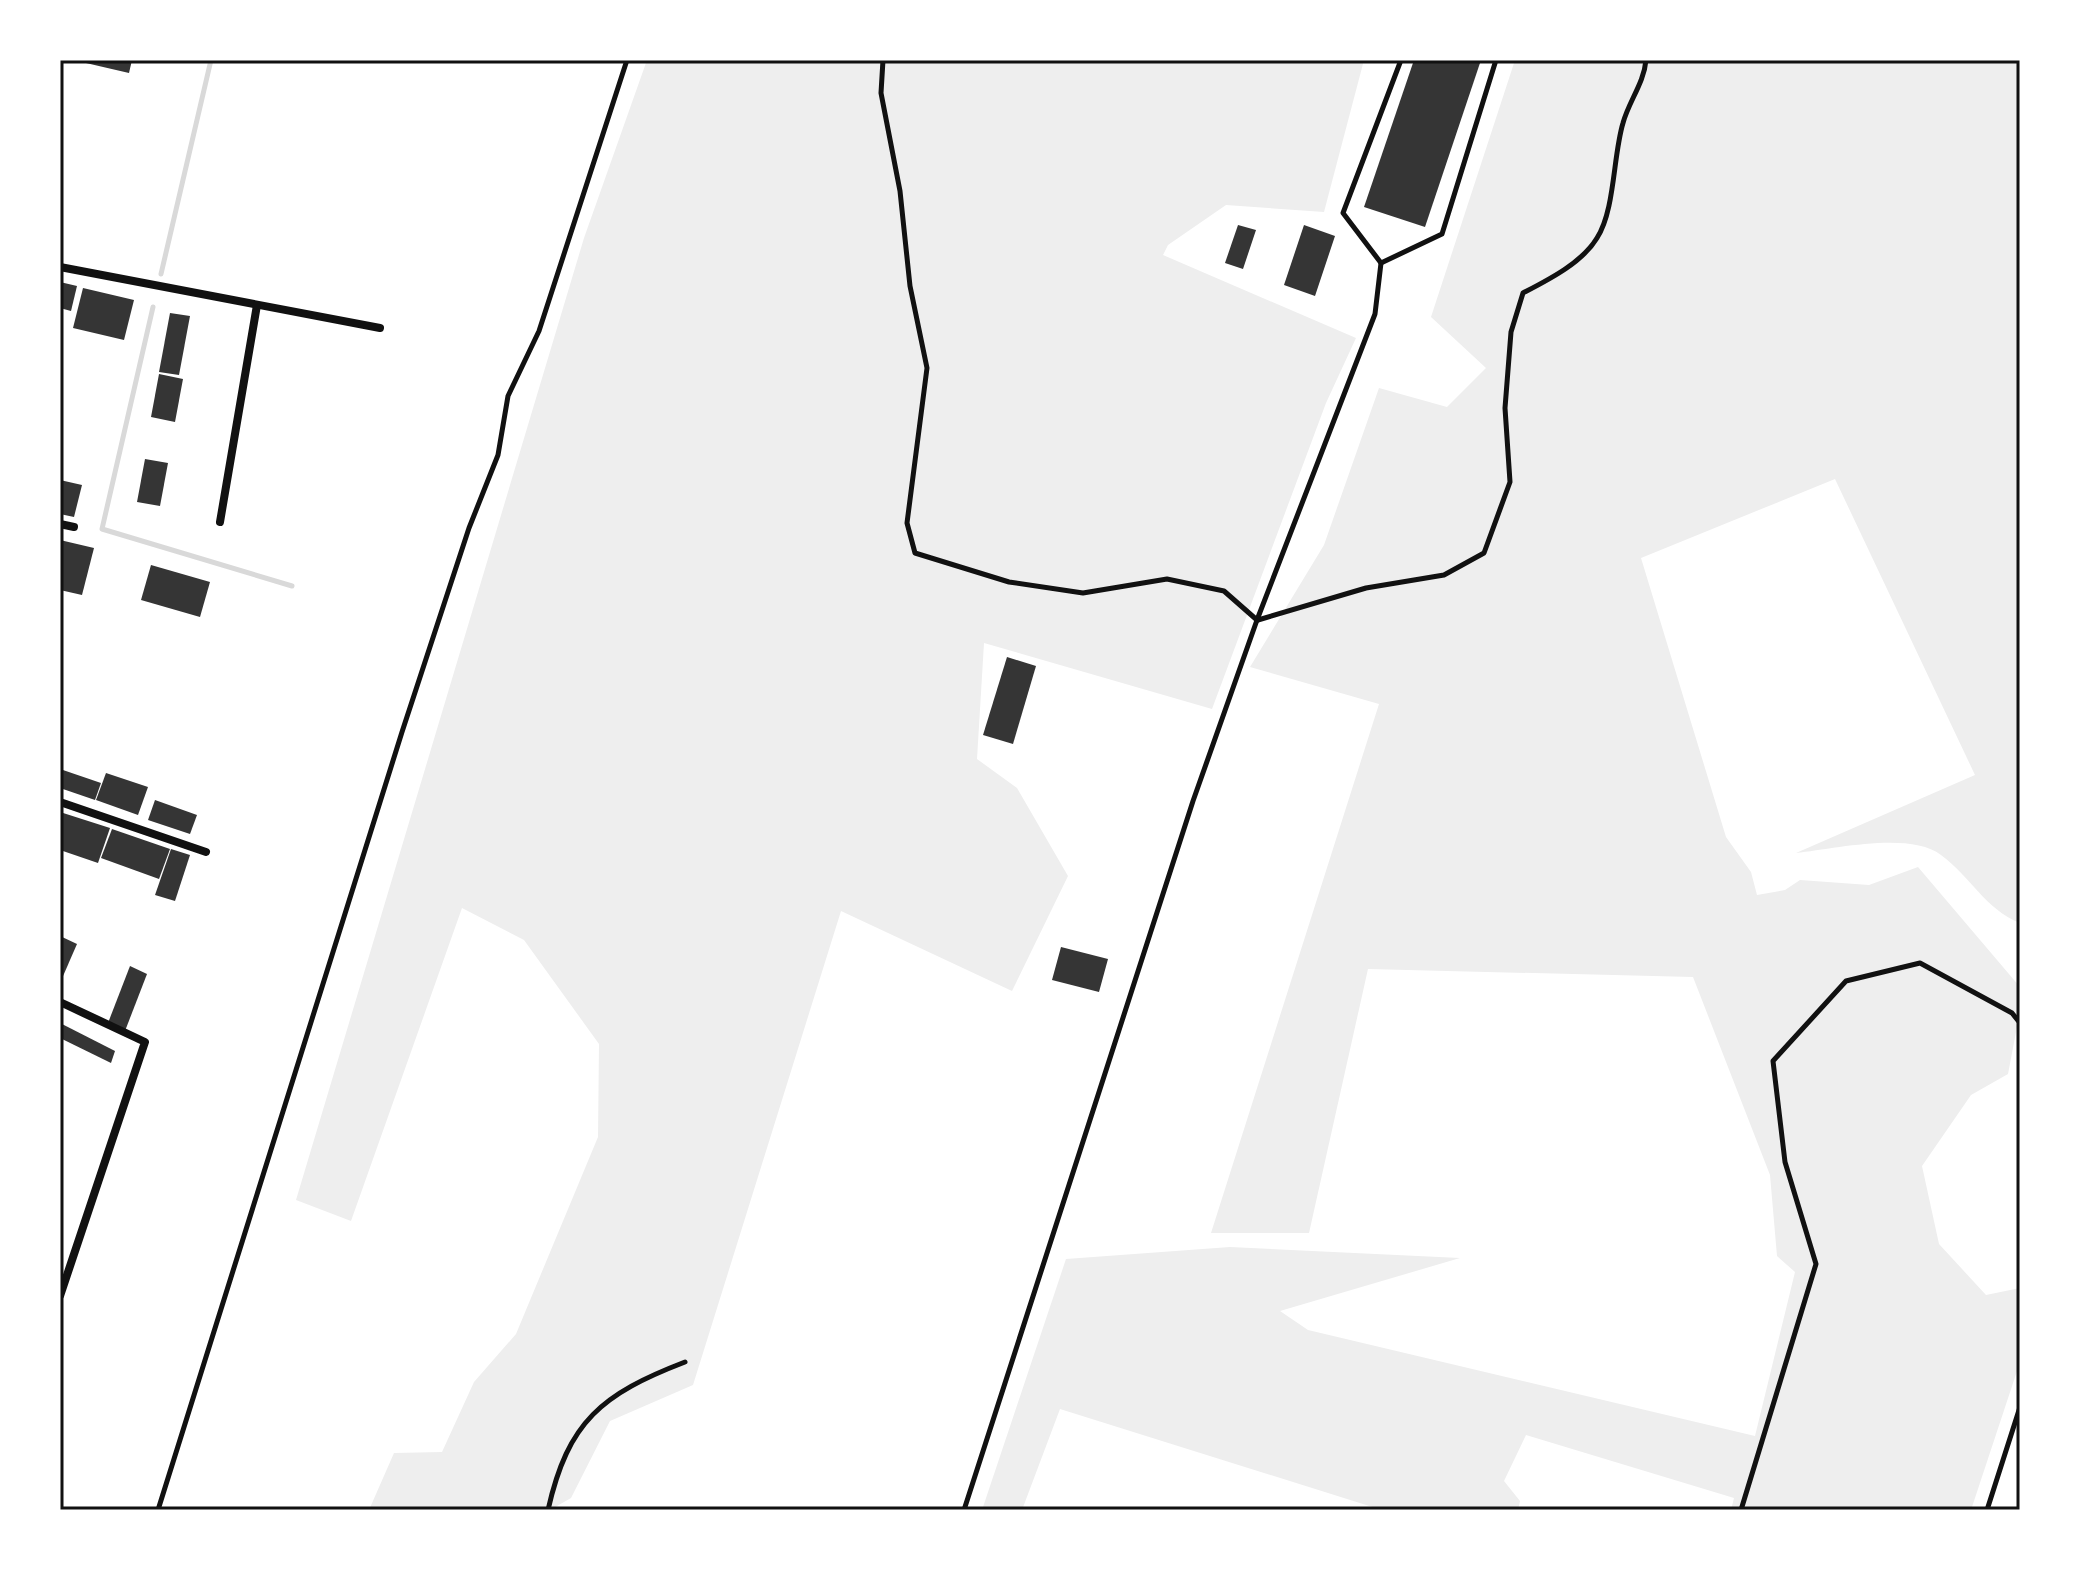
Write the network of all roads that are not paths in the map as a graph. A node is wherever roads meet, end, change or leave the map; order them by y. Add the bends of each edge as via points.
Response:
1 (627, 60) edge
2 (883, 60) edge
3 (1401, 60) edge
4 (1496, 60) edge
5 (1646, 60) edge
6 (1381, 263) junction
7 (60, 267) edge
8 (257, 305) junction
9 (380, 328) dead end
10 (220, 522) dead end
11 (60, 524) edge
12 (74, 527) dead end
13 (1257, 620) junction
14 (60, 802) edge
15 (206, 852) dead end
16 (60, 1002) edge
17 (2020, 1023) edge
18 (60, 1296) edge
19 (685, 1362) dead end
20 (2020, 1407) edge
21 (158, 1510) edge
22 (548, 1510) edge
23 (964, 1510) edge
24 (1741, 1510) edge
25 (1987, 1510) edge

1 - 21 lane via 539,331 508,396 498,455 402,732
2 - 13 lane via 881,93 927,368 907,523 915,553 1009,582 1083,593 1167,579 1224,591
3 - 6 lane via 1343,213
4 - 6 lane via 1442,234
5 - 13 lane via 1623,123 1597,238 1559,274 1523,293 1511,332 1505,408 1510,482 1484,553 1444,575 1366,588
6 - 13 lane via 1375,314
7 - 8 street
8 - 9 street
8 - 10 street
11 - 12 street
13 - 23 lane via 1193,801
14 - 15 street
16 - 18 street via 145,1042
17 - 24 lane via 2012,1013 1920,963 1846,981 1773,1061 1785,1162 1816,1264
19 - 22 lane via 649,1376 593,1410 559,1464
20 - 25 lane

